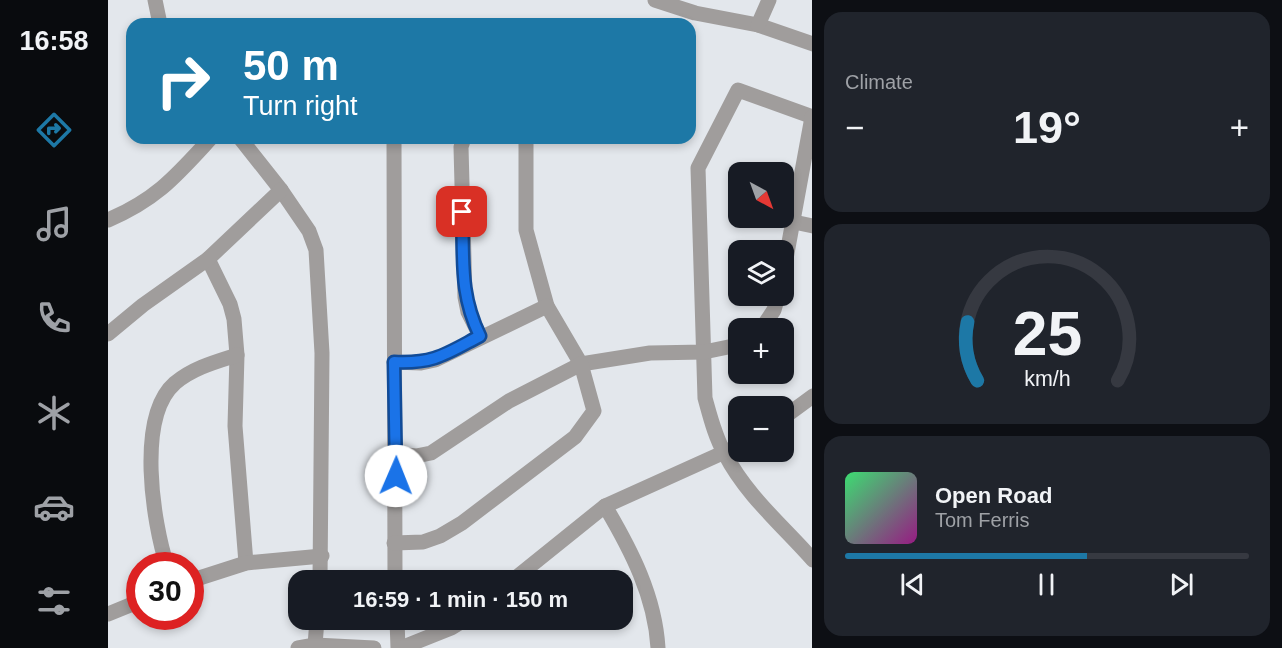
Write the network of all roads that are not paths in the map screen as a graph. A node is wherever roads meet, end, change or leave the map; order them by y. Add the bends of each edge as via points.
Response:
1 (155, 0) edge
2 (655, 0) edge
3 (769, 0) edge
4 (158, 18) edge
5 (758, 25) junction
6 (812, 44) edge
7 (812, 117) edge
8 (206, 144) edge
9 (245, 144) edge
10 (394, 144) edge
11 (462, 144) edge
12 (526, 144) edge
13 (281, 189) junction
14 (108, 220) edge
15 (794, 222) joint
16 (812, 226) edge
17 (208, 259) junction
18 (548, 306) junction
19 (108, 334) edge
20 (480, 336) junction
21 (728, 347) edge
22 (704, 352) junction
23 (237, 355) junction
24 (394, 362) junction
25 (581, 364) junction
26 (812, 397) edge
27 (794, 410) edge
28 (728, 444) edge
29 (728, 451) edge
30 (397, 454) junction
31 (736, 462) edge
32 (605, 506) junction
33 (394, 543) junction
34 (164, 552) edge
35 (322, 556) junction
36 (812, 559) edge
37 (246, 563) junction
38 (321, 570) edge
39 (395, 570) edge
40 (525, 570) edge
41 (204, 576) edge
42 (126, 607) edge
43 (108, 614) edge
44 (316, 630) edge
45 (398, 630) edge
46 (441, 630) edge
47 (315, 645) junction
48 (298, 648) edge
49 (375, 648) edge
50 (399, 648) edge
51 (658, 648) edge

1 - 4 street
2 - 5 street via 694,13
3 - 5 street
5 - 6 street
7 - 15 street
7 - 22 street via 738,90 703,155 698,168
8 - 14 street via 154,196
9 - 13 street
10 - 24 street
11 - 20 street via 465,297
12 - 18 street via 526,230
13 - 17 street
13 - 35 street via 309,231 320,272
15 - 16 street
17 - 19 street
17 - 23 street via 230,304
18 - 20 street
18 - 25 street
20 - 24 street via 435,360
21 - 22 street
22 - 25 street via 650,353
22 - 28 street via 705,398
23 - 34 street via 202,366 173,385 153,417 152,495
23 - 37 street via 235,426
24 - 30 street
25 - 30 street via 509,401 431,453
25 - 33 street via 594,411 575,436 440,536 423,542
26 - 27 street
29 - 32 street
30 - 33 street
31 - 36 street via 745,486
32 - 40 street
32 - 51 street via 630,548 646,587
33 - 39 street
35 - 37 street
35 - 38 street
37 - 41 street
42 - 43 street
44 - 47 street
45 - 50 street
46 - 50 street
47 - 48 street
47 - 49 street

